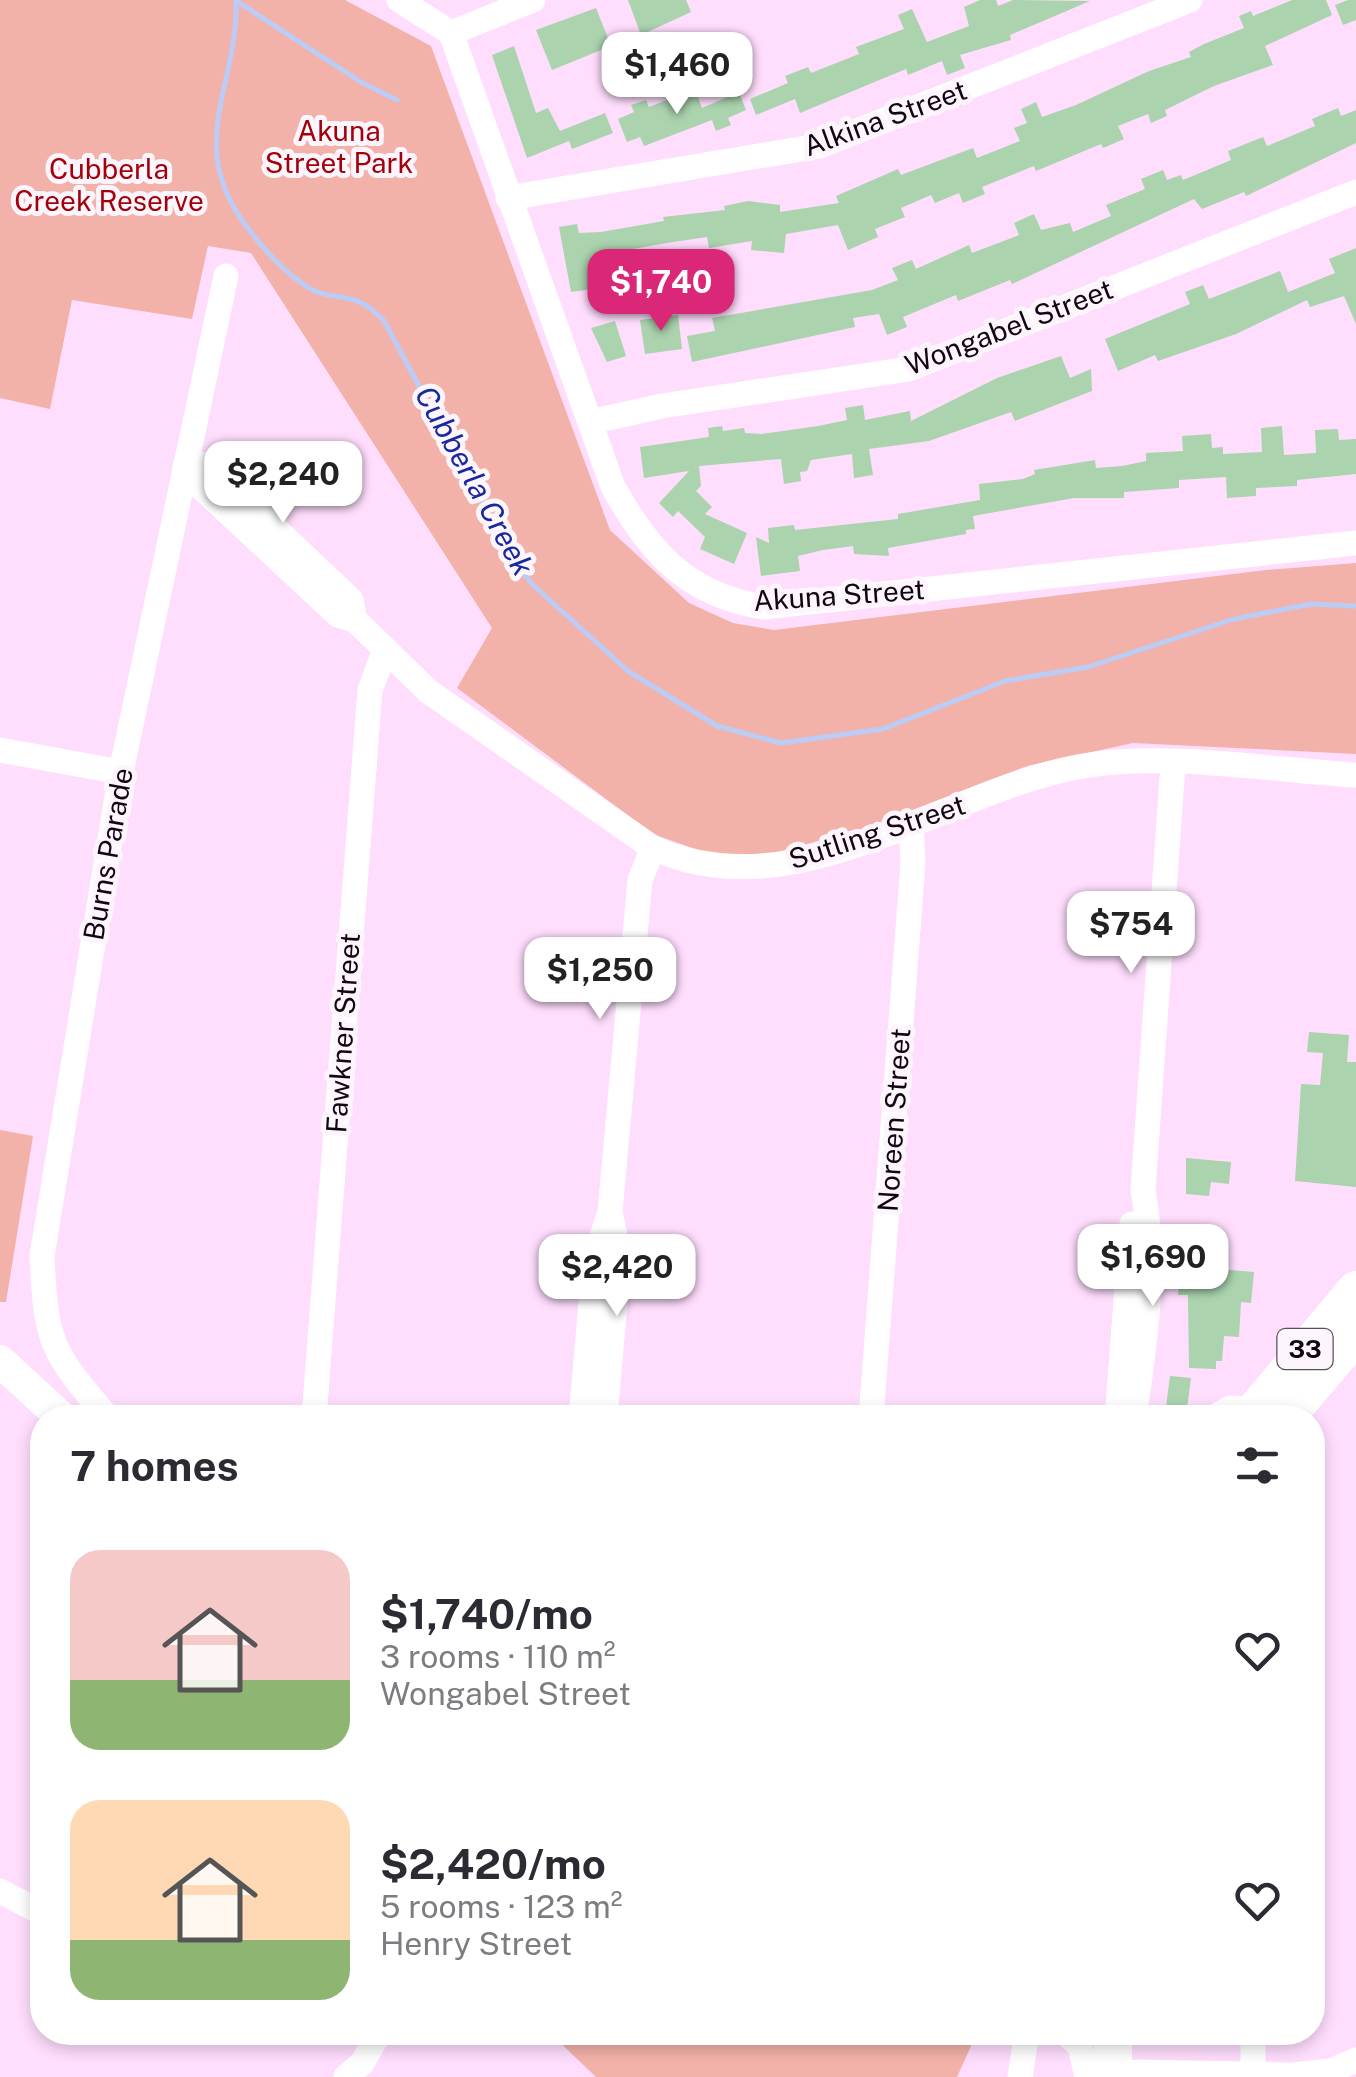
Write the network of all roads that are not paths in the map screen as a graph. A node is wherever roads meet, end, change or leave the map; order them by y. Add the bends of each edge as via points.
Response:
1 (400, 0) edge
2 (533, 0) edge
3 (1190, 0) edge
4 (451, 33) junction
5 (1356, 192) edge
6 (508, 198) junction
7 (226, 276) dead end
8 (590, 422) junction
9 (184, 466) junction
10 (1356, 543) edge
11 (385, 650) junction
12 (0, 750) edge
13 (1173, 764) junction
14 (122, 772) junction
15 (1356, 775) edge
16 (910, 823) junction
17 (653, 848) junction
18 (1143, 1190) junction
19 (610, 1212) junction
20 (1356, 1290) edge
21 (1356, 1335) edge
22 (0, 1361) edge
23 (48, 1405) edge
24 (97, 1405) edge
25 (315, 1405) edge
26 (582, 1405) edge
27 (606, 1405) edge
28 (873, 1405) edge
29 (1117, 1405) edge
30 (1136, 1405) edge
31 (1270, 1405) edge
32 (1275, 1405) edge
33 (0, 1891) edge
34 (30, 1907) edge
35 (372, 2045) edge
36 (1025, 2045) edge
37 (1079, 2045) edge
38 (1118, 2045) edge
39 (1134, 2045) edge
40 (1253, 2045) edge
41 (1356, 2060) edge
42 (1252, 2072) junction
43 (1128, 2075) edge
44 (346, 2077) edge
45 (1020, 2077) edge
46 (1088, 2077) edge

1 - 4 street
2 - 4 street
3 - 6 street, Alkina Street via 818,146
4 - 6 street, Akuna Street
5 - 8 street, Wongabel Street via 910,369
6 - 8 street, Akuna Street
7 - 9 street, Burns Parade
8 - 10 street, Akuna Street via 638,532 674,571 739,602 764,606
9 - 11 street, Sutling Street via 338,614 355,620
9 - 14 street, Burns Parade
11 - 17 street, Sutling Street via 428,691
11 - 25 street, Fawkner Street via 370,690
12 - 14 street
13 - 15 street, Sutling Street
13 - 16 street, Sutling Street via 1084,766
13 - 18 street
14 - 24 street, Burns Parade via 42,1256 45,1324 63,1365
16 - 17 street, Sutling Street via 773,866 727,867
16 - 28 street, Noreen Street
17 - 19 street via 640,880
18 - 29 street via 1133,1214
18 - 30 street via 1147,1317
19 - 26 street via 595,1258
19 - 27 street via 620,1256
20 - 31 highway, 33
21 - 32 highway, 33
22 - 23 main road
33 - 34 street
35 - 44 street
36 - 45 street
37 - 46 street
38 - 43 highway
39 - 43 highway
40 - 42 street
41 - 42 street via 1331,2071
42 - 43 street

